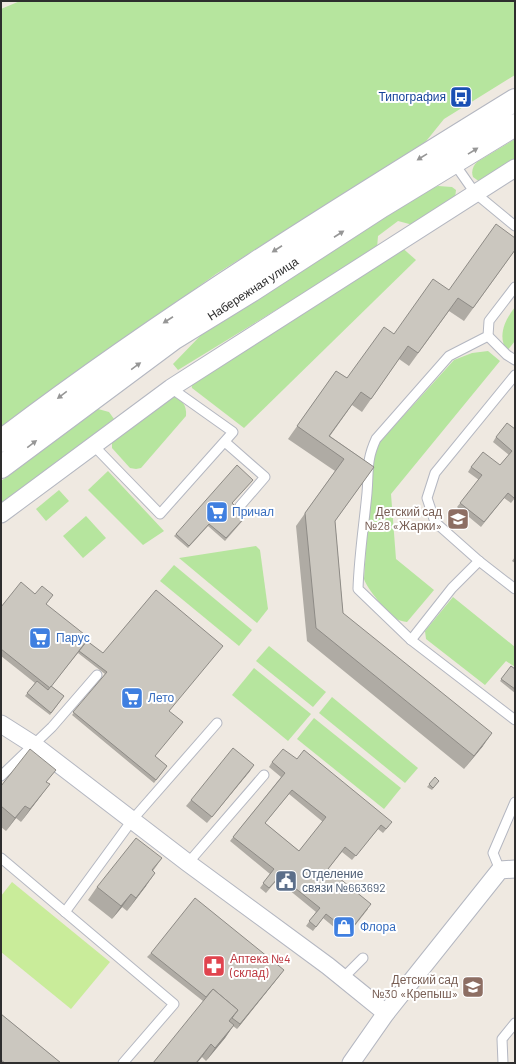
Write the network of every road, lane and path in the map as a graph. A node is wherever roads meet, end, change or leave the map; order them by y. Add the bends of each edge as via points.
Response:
1 (515, 100) edge
2 (515, 125) edge
3 (454, 163) junction
4 (515, 168) edge
5 (475, 193) junction
6 (515, 226) edge
7 (307, 242) junction
8 (515, 287) edge
9 (488, 336) junction
10 (515, 360) edge
11 (515, 375) edge
12 (171, 388) junction
13 (1, 441) edge
14 (225, 442) junction
15 (94, 446) junction
16 (1, 467) edge
17 (240, 506) dead end
18 (1, 514) edge
19 (479, 561) junction
20 (515, 589) edge
21 (411, 640) junction
22 (97, 676) dead end
23 (515, 720) edge
24 (217, 723) dead end
25 (1, 724) edge
26 (34, 745) junction
27 (1, 776) edge
28 (264, 776) dead end
29 (515, 802) edge
30 (133, 819) junction
31 (1, 858) edge
32 (188, 862) junction
33 (507, 870) edge
34 (65, 912) junction
35 (362, 958) dead end
36 (343, 978) junction
37 (386, 1013) junction
38 (515, 1023) edge
39 (123, 1063) edge
40 (351, 1063) edge
41 (503, 1063) edge

1 -> 7 main road, Набережная улица via 368,191
3 -> 2 main road, Набережная улица
3 - 5 lane
7 -> 3 main road, Набережная улица via 382,206
4 - 5 street
5 - 6 lane
5 - 12 street
7 -> 13 main road, Набережная улица via 161,325
16 -> 7 main road, Набережная улица via 173,339 251,291
8 - 9 lane via 489,321
9 - 10 lane
9 - 21 lane via 449,356 376,439 371,450 358,589
11 - 19 lane via 435,473 427,498 435,522
12 - 14 lane via 234,432
12 - 15 street
14 - 15 lane via 160,514
14 - 17 lane via 265,477
15 - 18 street
19 - 20 lane
19 - 21 lane via 452,588
21 - 23 lane
22 - 26 lane
24 - 30 lane
25 - 26 street
26 - 27 lane
26 - 30 street
28 - 32 lane
29 - 33 lane via 493,853
30 - 32 street
30 - 34 lane
31 - 34 lane
32 - 36 street
33 - 37 street
34 - 39 lane via 174,1004
35 - 36 lane
36 - 37 street
37 - 40 street
38 - 41 lane via 502,1039

